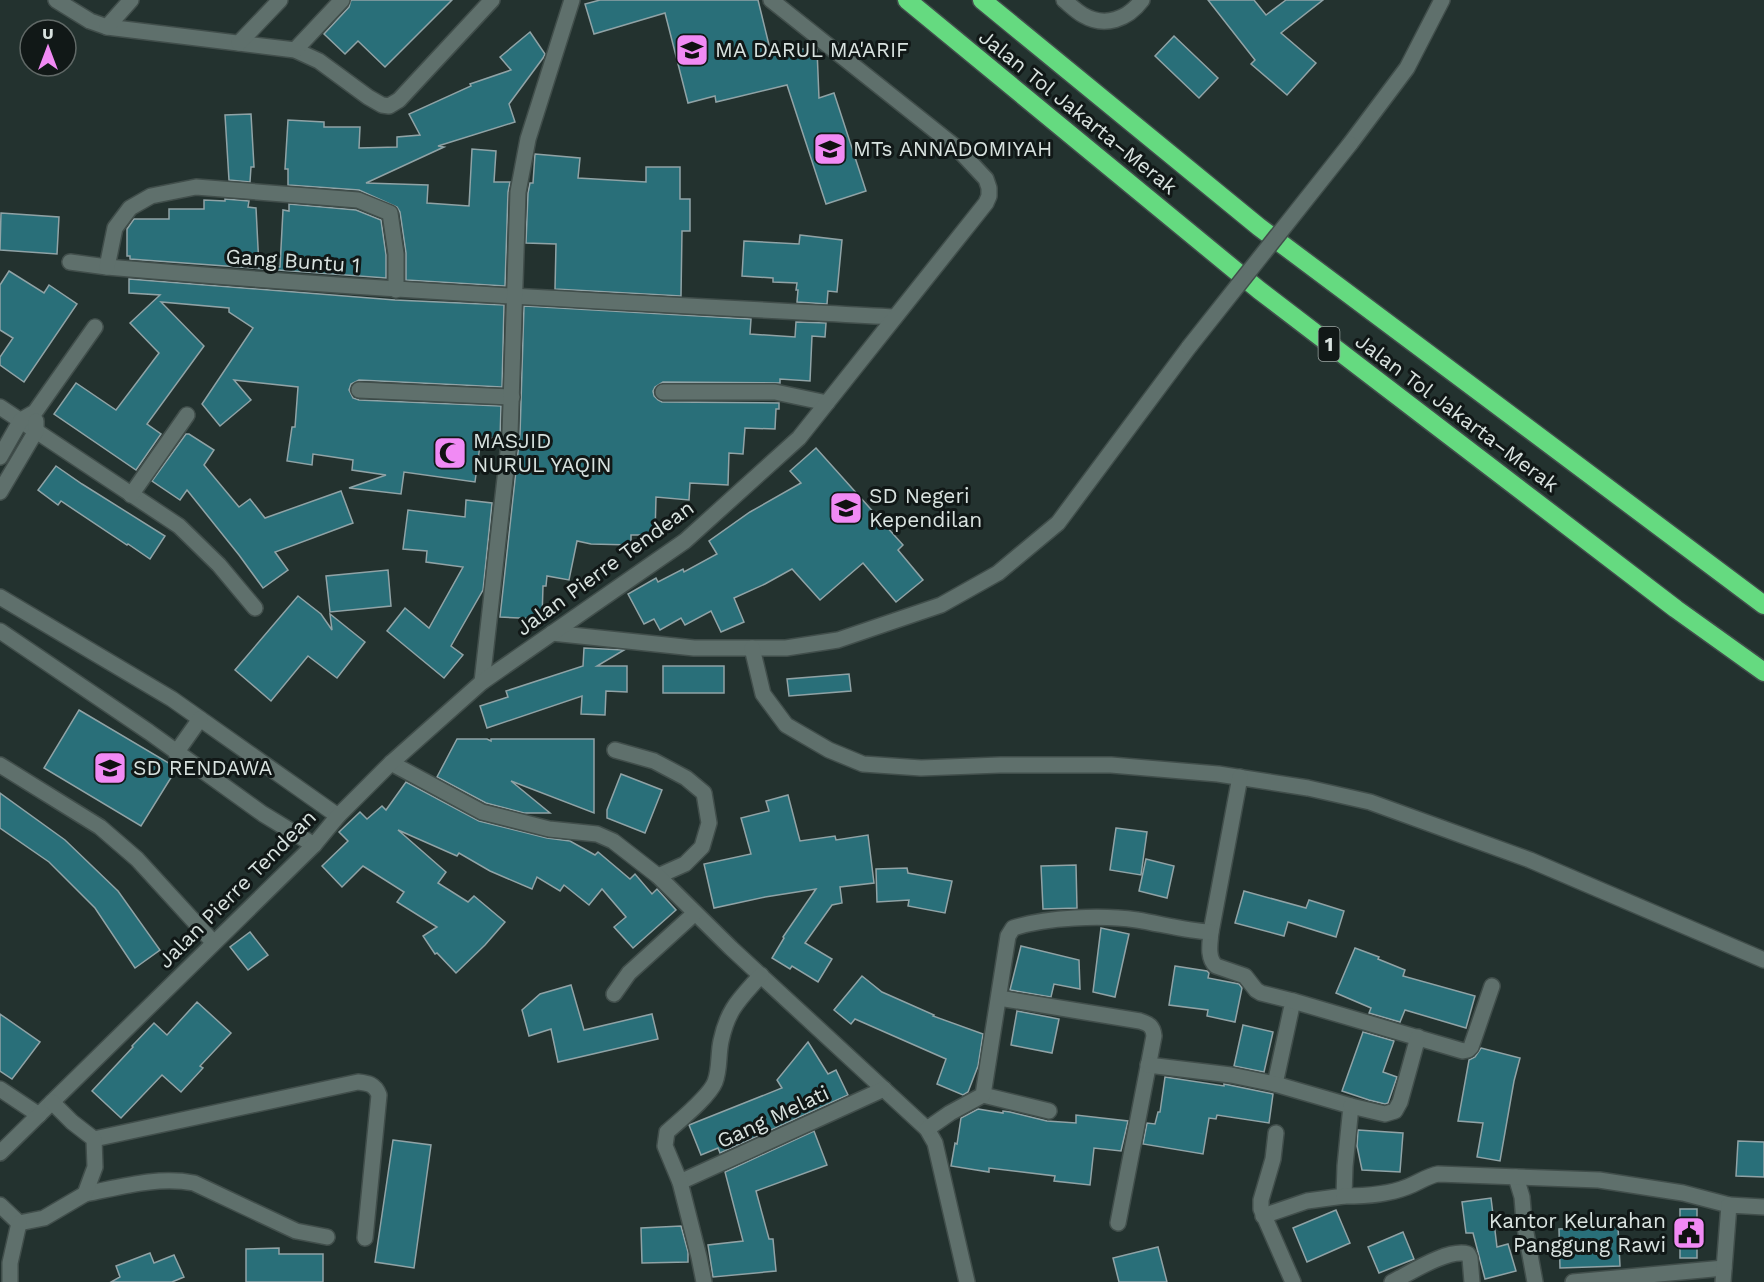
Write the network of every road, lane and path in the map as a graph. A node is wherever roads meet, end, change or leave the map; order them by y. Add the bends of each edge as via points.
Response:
1 (56, 0) edge
2 (131, 0) edge
3 (280, 0) edge
4 (342, 0) edge
5 (492, 0) edge
6 (572, 0) edge
7 (771, 0) edge
8 (907, 0) edge
9 (982, 0) edge
10 (1064, 0) edge
11 (1142, 0) edge
12 (1442, 0) edge
13 (107, 27) junction
14 (239, 43) junction
15 (295, 50) junction
16 (70, 262) dead end
17 (107, 267) junction
18 (396, 290) junction
19 (514, 297) junction
20 (895, 317) junction
21 (95, 327) dead end
22 (359, 390) dead end
23 (663, 392) dead end
24 (512, 398) junction
25 (827, 403) junction
26 (0, 407) edge
27 (35, 412) junction
28 (188, 414) dead end
29 (21, 420) junction
30 (36, 431) junction
31 (0, 457) edge
32 (0, 492) edge
33 (131, 495) junction
34 (0, 597) edge
35 (1764, 605) edge
36 (255, 608) dead end
37 (0, 631) edge
38 (552, 633) junction
39 (752, 648) junction
40 (1764, 672) edge
41 (482, 682) junction
42 (200, 719) junction
43 (615, 750) dead end
44 (176, 753) junction
45 (392, 763) junction
46 (0, 765) edge
47 (1240, 777) junction
48 (338, 816) junction
49 (314, 845) junction
50 (658, 876) junction
51 (695, 914) junction
52 (1211, 932) junction
53 (213, 942) junction
54 (1764, 960) edge
55 (761, 975) junction
56 (1492, 986) dead end
57 (614, 994) dead end
58 (999, 998) junction
59 (1293, 1001) junction
60 (1418, 1037) junction
61 (1148, 1065) junction
62 (1275, 1084) junction
63 (0, 1089) edge
64 (884, 1089) junction
65 (983, 1095) junction
66 (52, 1102) junction
67 (1351, 1106) junction
68 (1048, 1110) dead end
69 (39, 1115) junction
70 (927, 1129) junction
71 (1276, 1133) dead end
72 (94, 1139) junction
73 (0, 1154) edge
74 (1516, 1177) junction
75 (680, 1182) junction
76 (85, 1194) junction
77 (1344, 1196) junction
78 (0, 1205) edge
79 (1729, 1205) junction
80 (1764, 1207) edge
81 (1263, 1216) junction
82 (20, 1223) junction
83 (1118, 1223) dead end
84 (327, 1237) dead end
85 (365, 1238) dead end
86 (1724, 1275) edge
87 (10, 1282) edge
88 (704, 1282) edge
89 (967, 1282) edge
90 (1293, 1282) edge
91 (1392, 1282) edge
92 (1472, 1282) edge
93 (1535, 1282) edge
94 (1573, 1282) edge

1 - 13 street
2 - 13 street
3 - 14 street
4 - 15 street
5 - 15 street via 389,106 368,97 319,61
6 - 19 street via 526,150 518,192
7 - 20 street, Jalan Pierre Tendean via 957,148 986,178 986,203
8 - 40 highway, Jalan Tol Jakarta–Merak / 1 via 1259,290
9 - 35 highway, Jalan Tol Jakarta–Merak / 1 via 1259,227
10 - 11 street via 1100,22 1121,19
12 - 39 street, bridge via 1407,68 1189,347 1058,523 998,573 941,605 838,640 786,648
13 - 14 street
14 - 15 street
16 - 17 street, Gang Buntu 1
17 - 18 street, Gang Buntu 1
17 - 18 street via 115,228 130,208 151,196 196,188 347,199 390,213
18 - 19 street, Gang Buntu 1
19 - 20 street, Gang Buntu 1
19 - 24 street
20 - 25 street, Jalan Pierre Tendean
21 - 27 street
22 - 24 street
23 - 25 street via 775,392
24 - 41 street
25 - 38 street, Jalan Pierre Tendean via 799,438 685,541
26 - 29 street
27 - 29 street
27 - 30 street
28 - 33 street
29 - 30 street
29 - 31 street
30 - 32 street
30 - 33 street
33 - 36 street via 179,526
34 - 42 street
37 - 44 street
38 - 39 street via 694,648
38 - 41 street, Jalan Pierre Tendean
39 - 47 street via 763,694 786,725 863,764 921,768 1111,765
41 - 45 street, Jalan Pierre Tendean
42 - 44 street
42 - 48 street
43 - 50 street via 654,761 686,777 704,794 709,824 702,847 686,864
44 - 49 street
45 - 48 street, Jalan Pierre Tendean
45 - 50 street via 482,812 549,829 597,834 613,841
46 - 53 street via 100,827 137,859
47 - 52 street
47 - 54 street via 1370,802 1530,860
48 - 49 street, Jalan Pierre Tendean
49 - 53 street, Jalan Pierre Tendean
50 - 51 street
51 - 55 street
51 - 57 street via 629,973
52 - 58 street via 1116,918 1061,920 1012,928
52 - 59 street via 1212,963 1245,976 1261,993
53 - 66 street, Jalan Pierre Tendean
55 - 64 street
55 - 75 street via 727,1017 714,1084 667,1132 665,1146
56 - 60 street via 1468,1050
58 - 61 street via 1140,1020 1154,1029
58 - 65 street
59 - 60 street
59 - 62 street
60 - 67 street via 1395,1111 1384,1114
61 - 62 street
61 - 83 street
62 - 67 street
63 - 69 street
64 - 70 street
64 - 75 street, Gang Melati
65 - 68 street
65 - 70 street
66 - 69 street, Jalan Pierre Tendean
66 - 72 street
67 - 77 street
69 - 73 street, Jalan Pierre Tendean
70 - 89 street via 935,1143
71 - 81 street via 1261,1200
72 - 76 street via 95,1167
72 - 85 street via 358,1082 369,1083 379,1095
74 - 77 street via 1438,1174 1385,1194
74 - 79 street via 1599,1180
74 - 93 street
75 - 88 street
76 - 82 street via 44,1218
76 - 84 street via 176,1180 194,1184 296,1231
77 - 81 street via 1307,1200
78 - 82 street
79 - 80 street
79 - 86 street
81 - 90 street
82 - 87 street via 10,1263
86 - 94 street
91 - 92 street via 1463,1252 1470,1258

